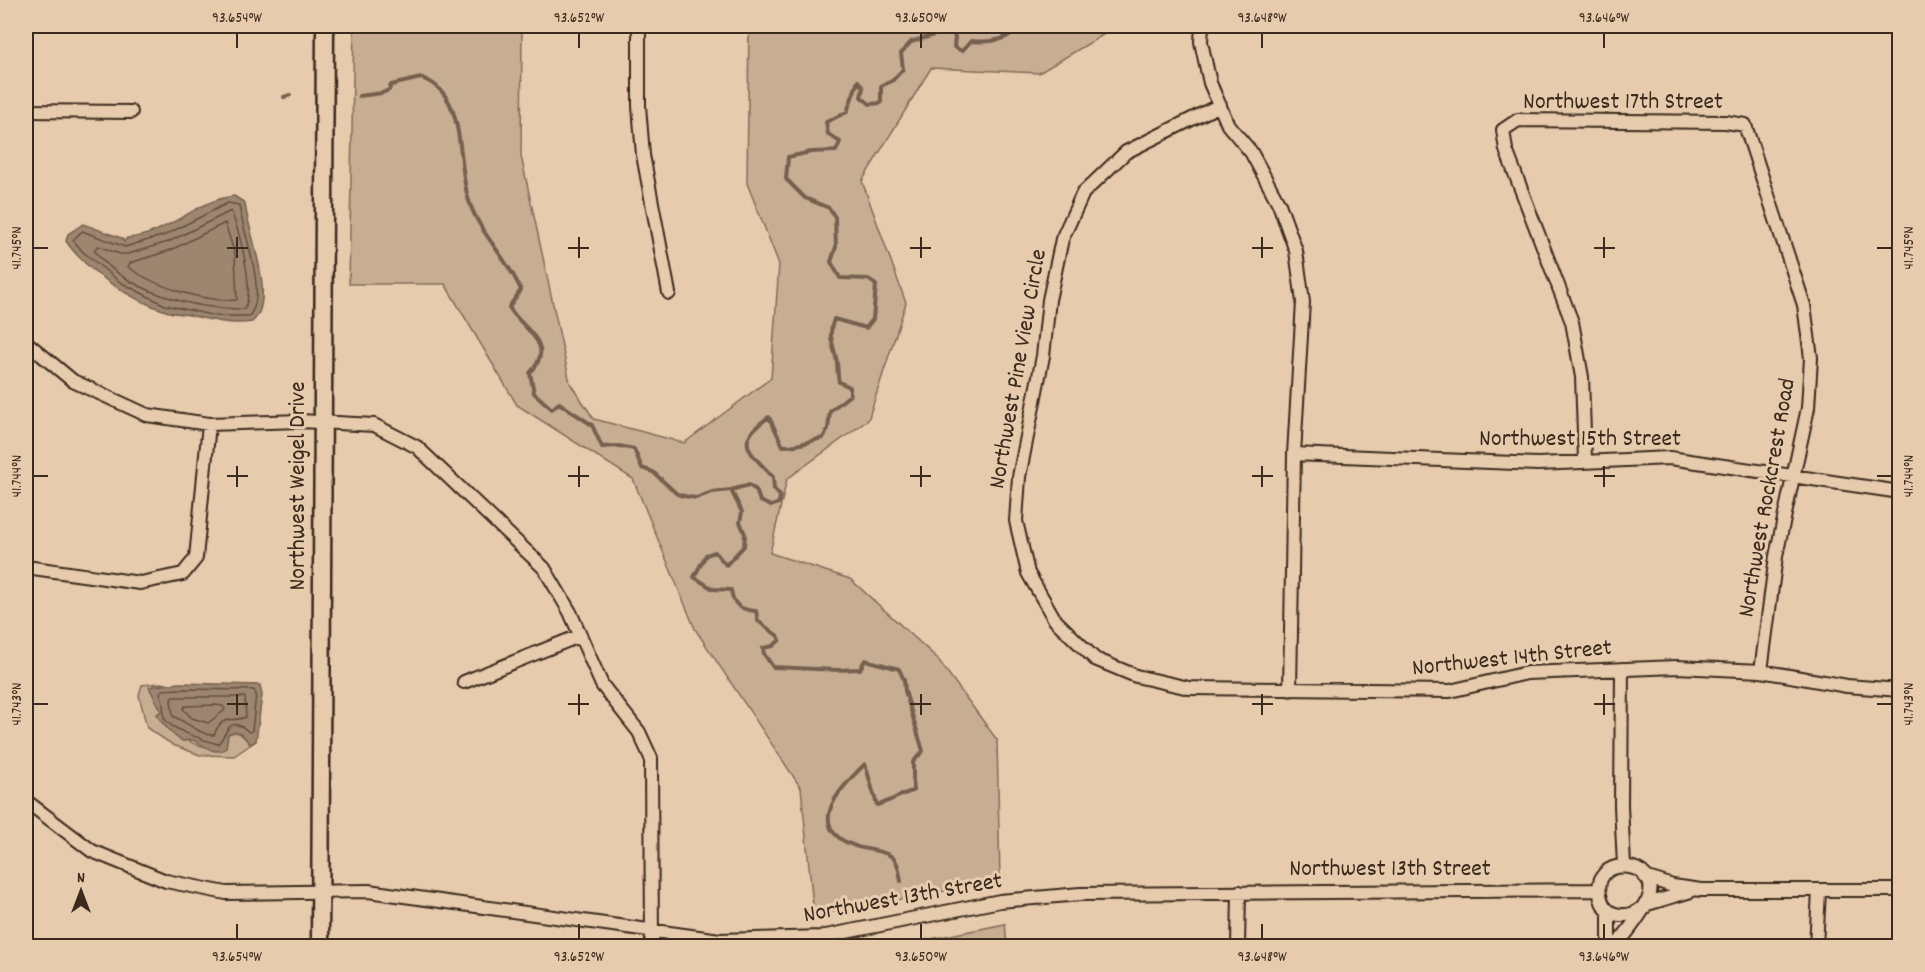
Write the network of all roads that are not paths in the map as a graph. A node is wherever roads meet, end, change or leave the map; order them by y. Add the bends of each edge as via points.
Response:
1 (325, 26) edge
2 (639, 26) edge
3 (1202, 26) edge
4 (1220, 105) junction
5 (26, 111) edge
6 (130, 112) dead end
7 (1745, 125) joint
8 (669, 292) dead end
9 (26, 342) edge
10 (323, 422) junction
11 (209, 424) junction
12 (1294, 454) junction
13 (1585, 460) junction
14 (1793, 475) junction
15 (1899, 492) edge
16 (26, 567) edge
17 (579, 636) junction
18 (1095, 659) joint
19 (1622, 669) junction
20 (1761, 671) junction
21 (464, 682) dead end
22 (1290, 690) junction
23 (1899, 690) edge
24 (26, 801) edge
25 (1624, 865) junction
26 (1645, 877) junction
27 (1598, 890) junction
28 (1701, 890) junction
29 (1899, 890) edge
30 (320, 891) junction
31 (1818, 891) junction
32 (1239, 892) junction
33 (1643, 907) junction
34 (1609, 911) junction
35 (652, 930) junction
36 (320, 946) edge
37 (652, 946) edge
38 (1238, 946) edge
39 (1609, 946) edge
40 (1616, 946) edge
41 (1816, 946) edge

1 - 10 street, Northwest Weigel Drive
2 - 8 street via 639,106 644,155
3 - 4 street via 1201,42 1210,83
4 - 12 street via 1228,125 1251,152 1279,204 1296,251 1303,302
4 - 18 street, Northwest Pine View Circle via 1126,152 1083,193 1062,239 1019,477 1016,520 1028,573 1055,620
5 - 6 street
7 - 13 street, Northwest 17th Street via 1518,120 1503,130 1506,150 1572,322 1582,376
7 - 14 street, Northwest Rockcrest Road via 1804,305 1811,358 1808,408
9 - 11 street via 73,381 147,415
10 - 11 street
10 - 17 street via 374,425 417,447 544,568
10 - 30 street, Northwest Weigel Drive
11 - 16 street via 195,558 183,574 140,583
12 - 13 street, Northwest 15th Street via 1538,464
12 - 22 street
13 - 14 street, Northwest 15th Street via 1670,458
14 - 15 street, Northwest 15th Street
14 - 20 street, Northwest Rockcrest Road via 1776,556
17 - 21 street
17 - 35 street via 602,685 639,732 651,758
18 - 22 street, Northwest 14th Street via 1136,676 1189,688
19 - 20 street, Northwest 14th Street
19 - 22 street, Northwest 14th Street via 1527,673 1450,691
19 - 25 street
20 - 23 street, Northwest 14th Street via 1847,686
24 - 30 street, Northwest 13th Street via 92,851 166,881 226,893
25 - 26 street via 1637,868
25 - 27 street via 1608,871
26 - 28 street
26 - 33 street via 1650,889
27 - 32 street, Northwest 13th Street
27 - 34 street
28 - 31 street
28 - 33 street
29 - 31 street
30 - 35 street, Northwest 13th Street via 368,891
30 - 36 street, Northwest Weigel Drive
31 - 41 street
32 - 35 street, Northwest 13th Street via 1080,894 1000,901 859,932 783,940 720,940
32 - 38 street
33 - 34 street via 1630,915
33 - 40 street
34 - 39 street
35 - 37 street

